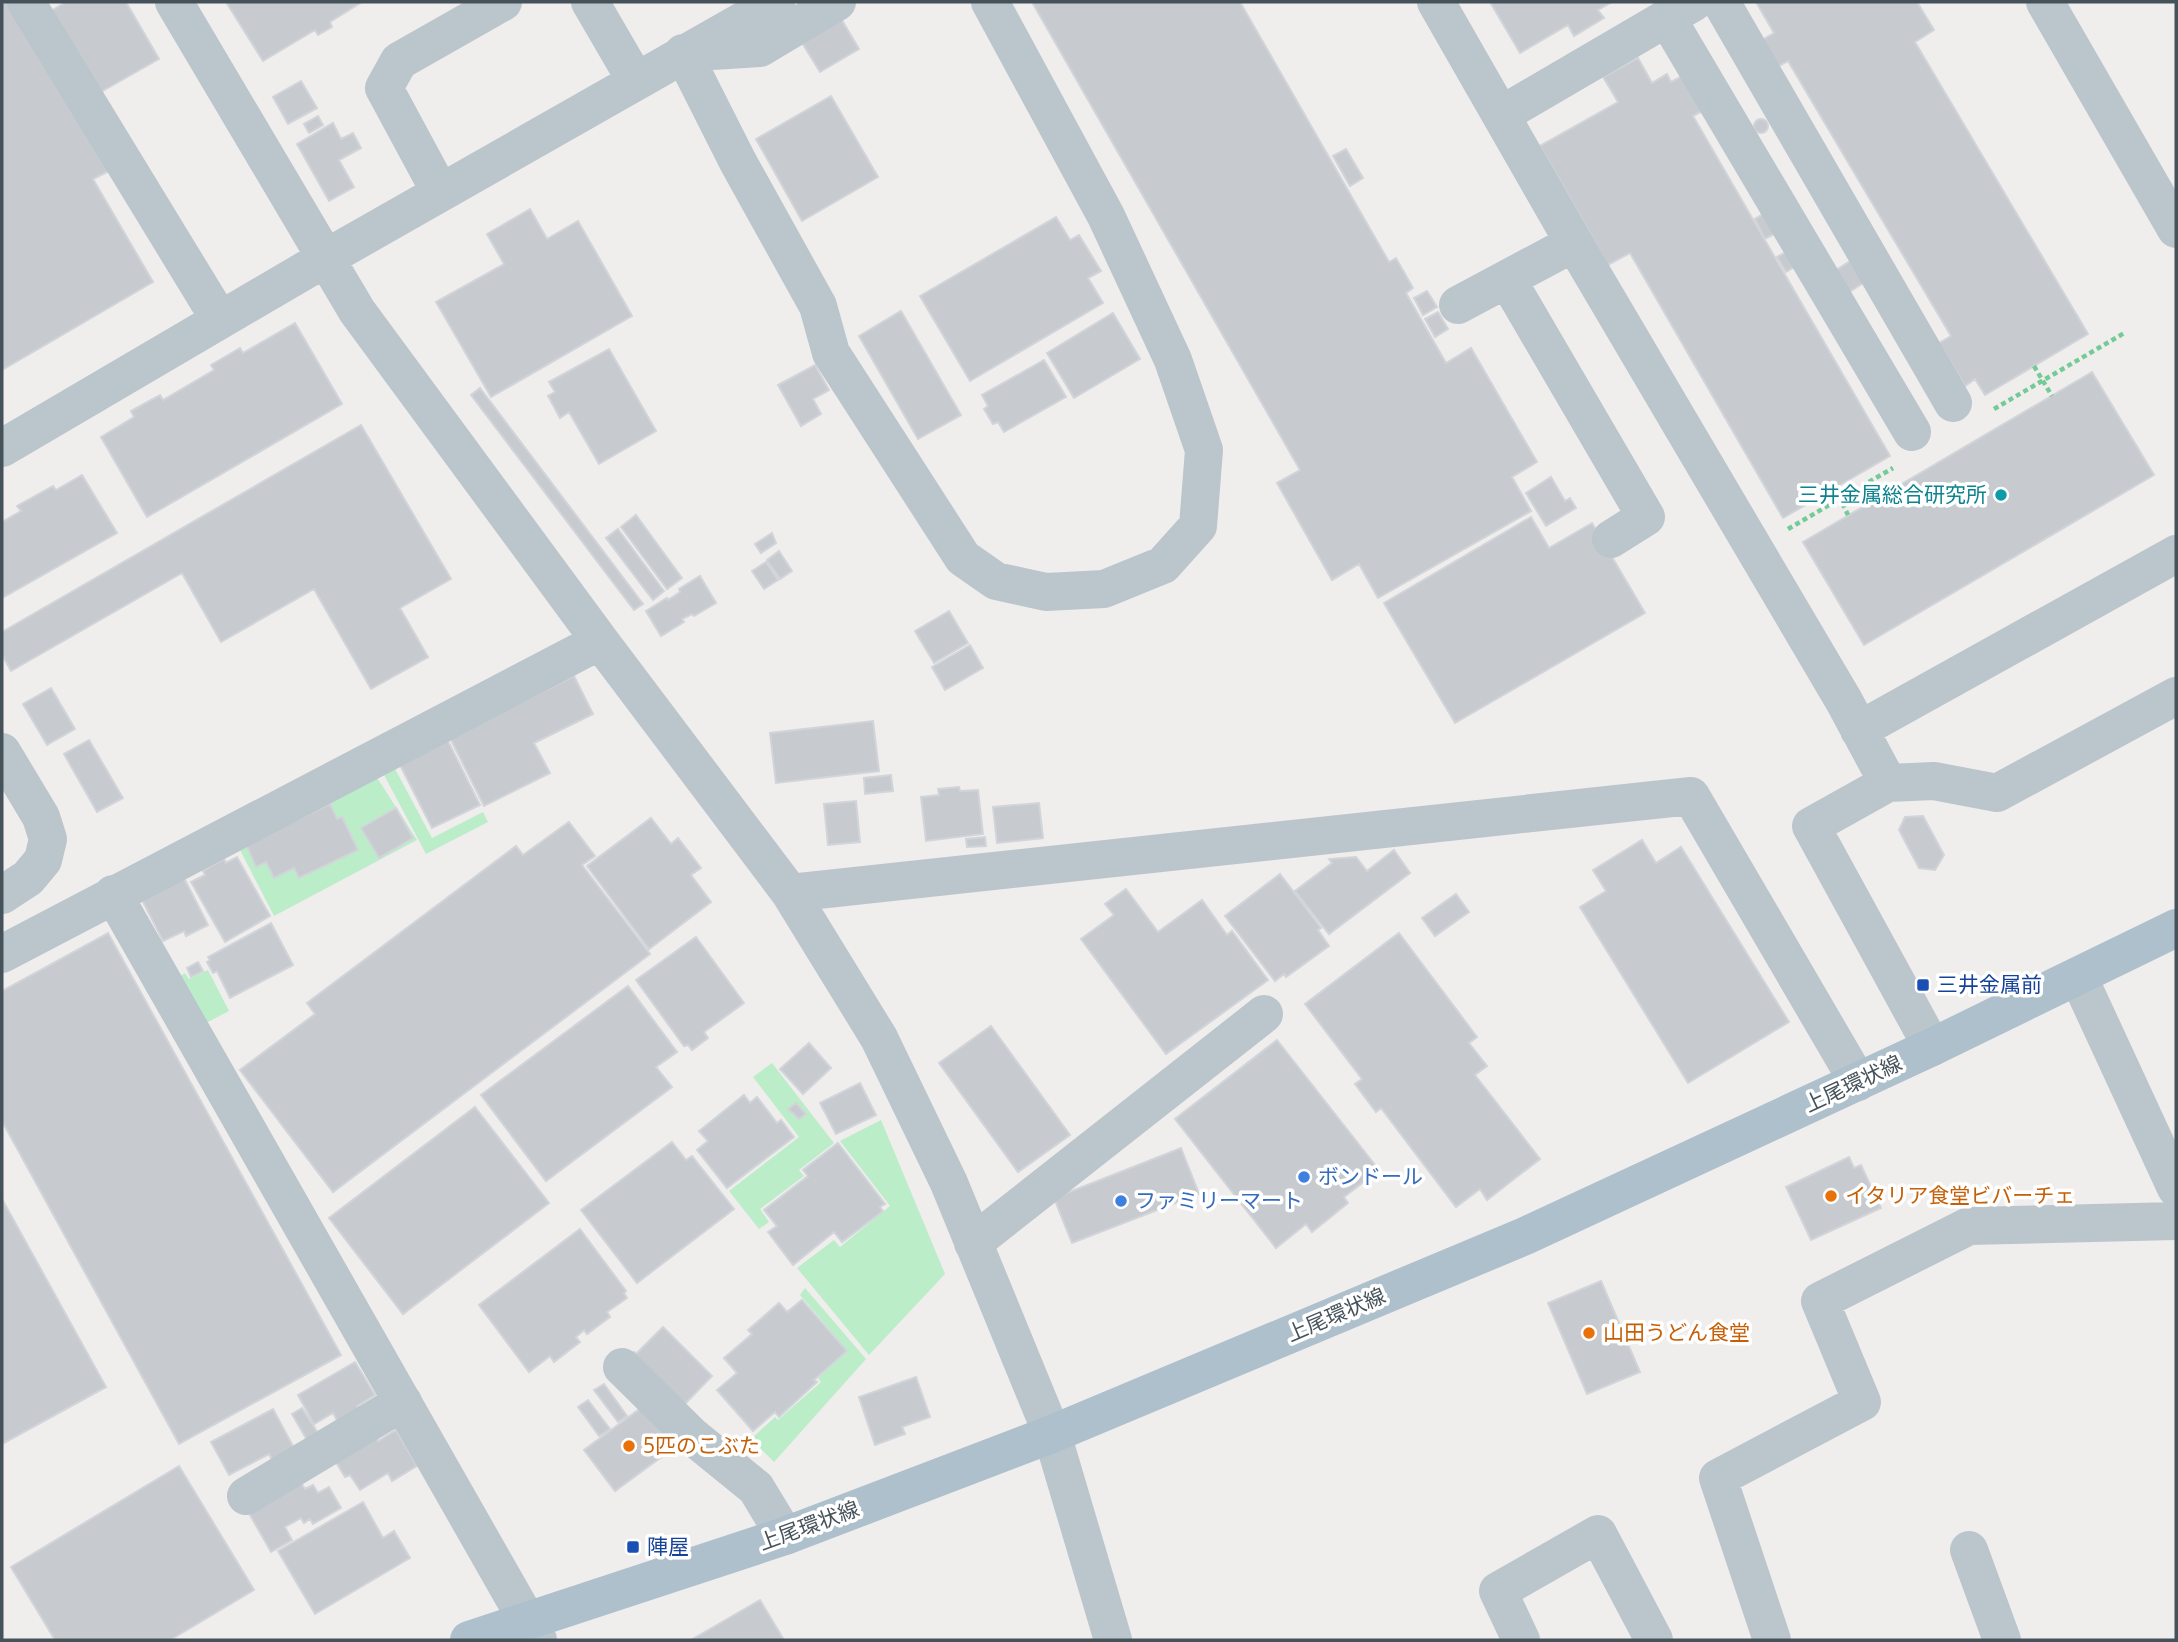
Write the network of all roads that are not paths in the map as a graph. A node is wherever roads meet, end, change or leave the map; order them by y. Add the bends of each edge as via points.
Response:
1 (26, 2) edge
2 (173, 2) edge
3 (503, 2) edge
4 (590, 2) edge
5 (776, 2) edge
6 (837, 2) edge
7 (1436, 2) edge
8 (1721, 2) edge
9 (2045, 2) edge
10 (996, 4) edge
11 (1681, 10) edge
12 (683, 53) junction
13 (636, 81) junction
14 (1501, 115) junction
15 (440, 192) junction
16 (2176, 229) edge
17 (1574, 243) junction
18 (326, 258) junction
19 (1507, 278) junction
20 (1458, 305) dead end
21 (220, 320) junction
22 (1953, 402) dead end
23 (1912, 432) dead end
24 (2, 448) edge
25 (1611, 540) dead end
26 (2176, 554) edge
27 (600, 641) junction
28 (2176, 696) edge
29 (1852, 715) junction
30 (2, 752) edge
31 (1888, 783) junction
32 (790, 893) junction
33 (113, 894) junction
34 (2, 895) edge
35 (2176, 928) edge
36 (2, 954) edge
37 (2078, 976) junction
38 (1264, 1014) dead end
39 (1932, 1046) junction
40 (1858, 1082) junction
41 (2176, 1188) edge
42 (2176, 1221) edge
43 (973, 1243) junction
44 (622, 1367) dead end
45 (403, 1402) junction
46 (1052, 1434) junction
47 (246, 1496) dead end
48 (785, 1536) junction
49 (1969, 1550) dead end
50 (533, 1631) edge
51 (469, 1640) edge
52 (1114, 1640) edge
53 (1521, 1640) edge
54 (1654, 1640) edge
55 (1772, 1640) edge
56 (2002, 1640) edge

1 - 21 street
2 - 18 street
3 - 15 street via 399,61 384,88
4 - 13 street
5 - 12 street
6 - 12 street via 760,48
7 - 14 street
8 - 22 street
9 - 16 street
10 - 12 street via 1106,216 1172,360 1204,450 1198,526 1163,565 1104,589 1046,593 996,581 963,558 831,353 818,306
11 - 14 street
11 - 23 street
12 - 13 street
13 - 15 street
14 - 17 street
15 - 18 street
17 - 19 street
17 - 29 street
18 - 21 street
18 - 27 street via 357,311
19 - 20 street
19 - 25 street via 1646,517
21 - 24 street
26 - 29 street
27 - 32 street
27 - 33 street
28 - 31 street via 1997,793 1934,781
29 - 31 street
30 - 34 street via 41,817 48,839 43,860 28,878
31 - 39 street via 1811,826
32 - 40 street via 1691,796
32 - 43 street via 878,1038
33 - 36 street
33 - 45 street
35 - 37 main road, 上尾環状線
37 - 39 main road, 上尾環状線
37 - 41 street
38 - 43 street
39 - 40 main road, 上尾環状線
40 - 46 main road, 上尾環状線 via 1525,1236
42 - 55 street via 1969,1226 1820,1301 1862,1402 1718,1478
43 - 46 street
44 - 48 street via 692,1436 756,1488
45 - 47 street
45 - 50 street
46 - 48 main road, 上尾環状線
46 - 52 street
48 - 50 main road, 上尾環状線
49 - 56 street
50 - 51 main road, 上尾環状線
53 - 54 street via 1498,1591 1598,1535

